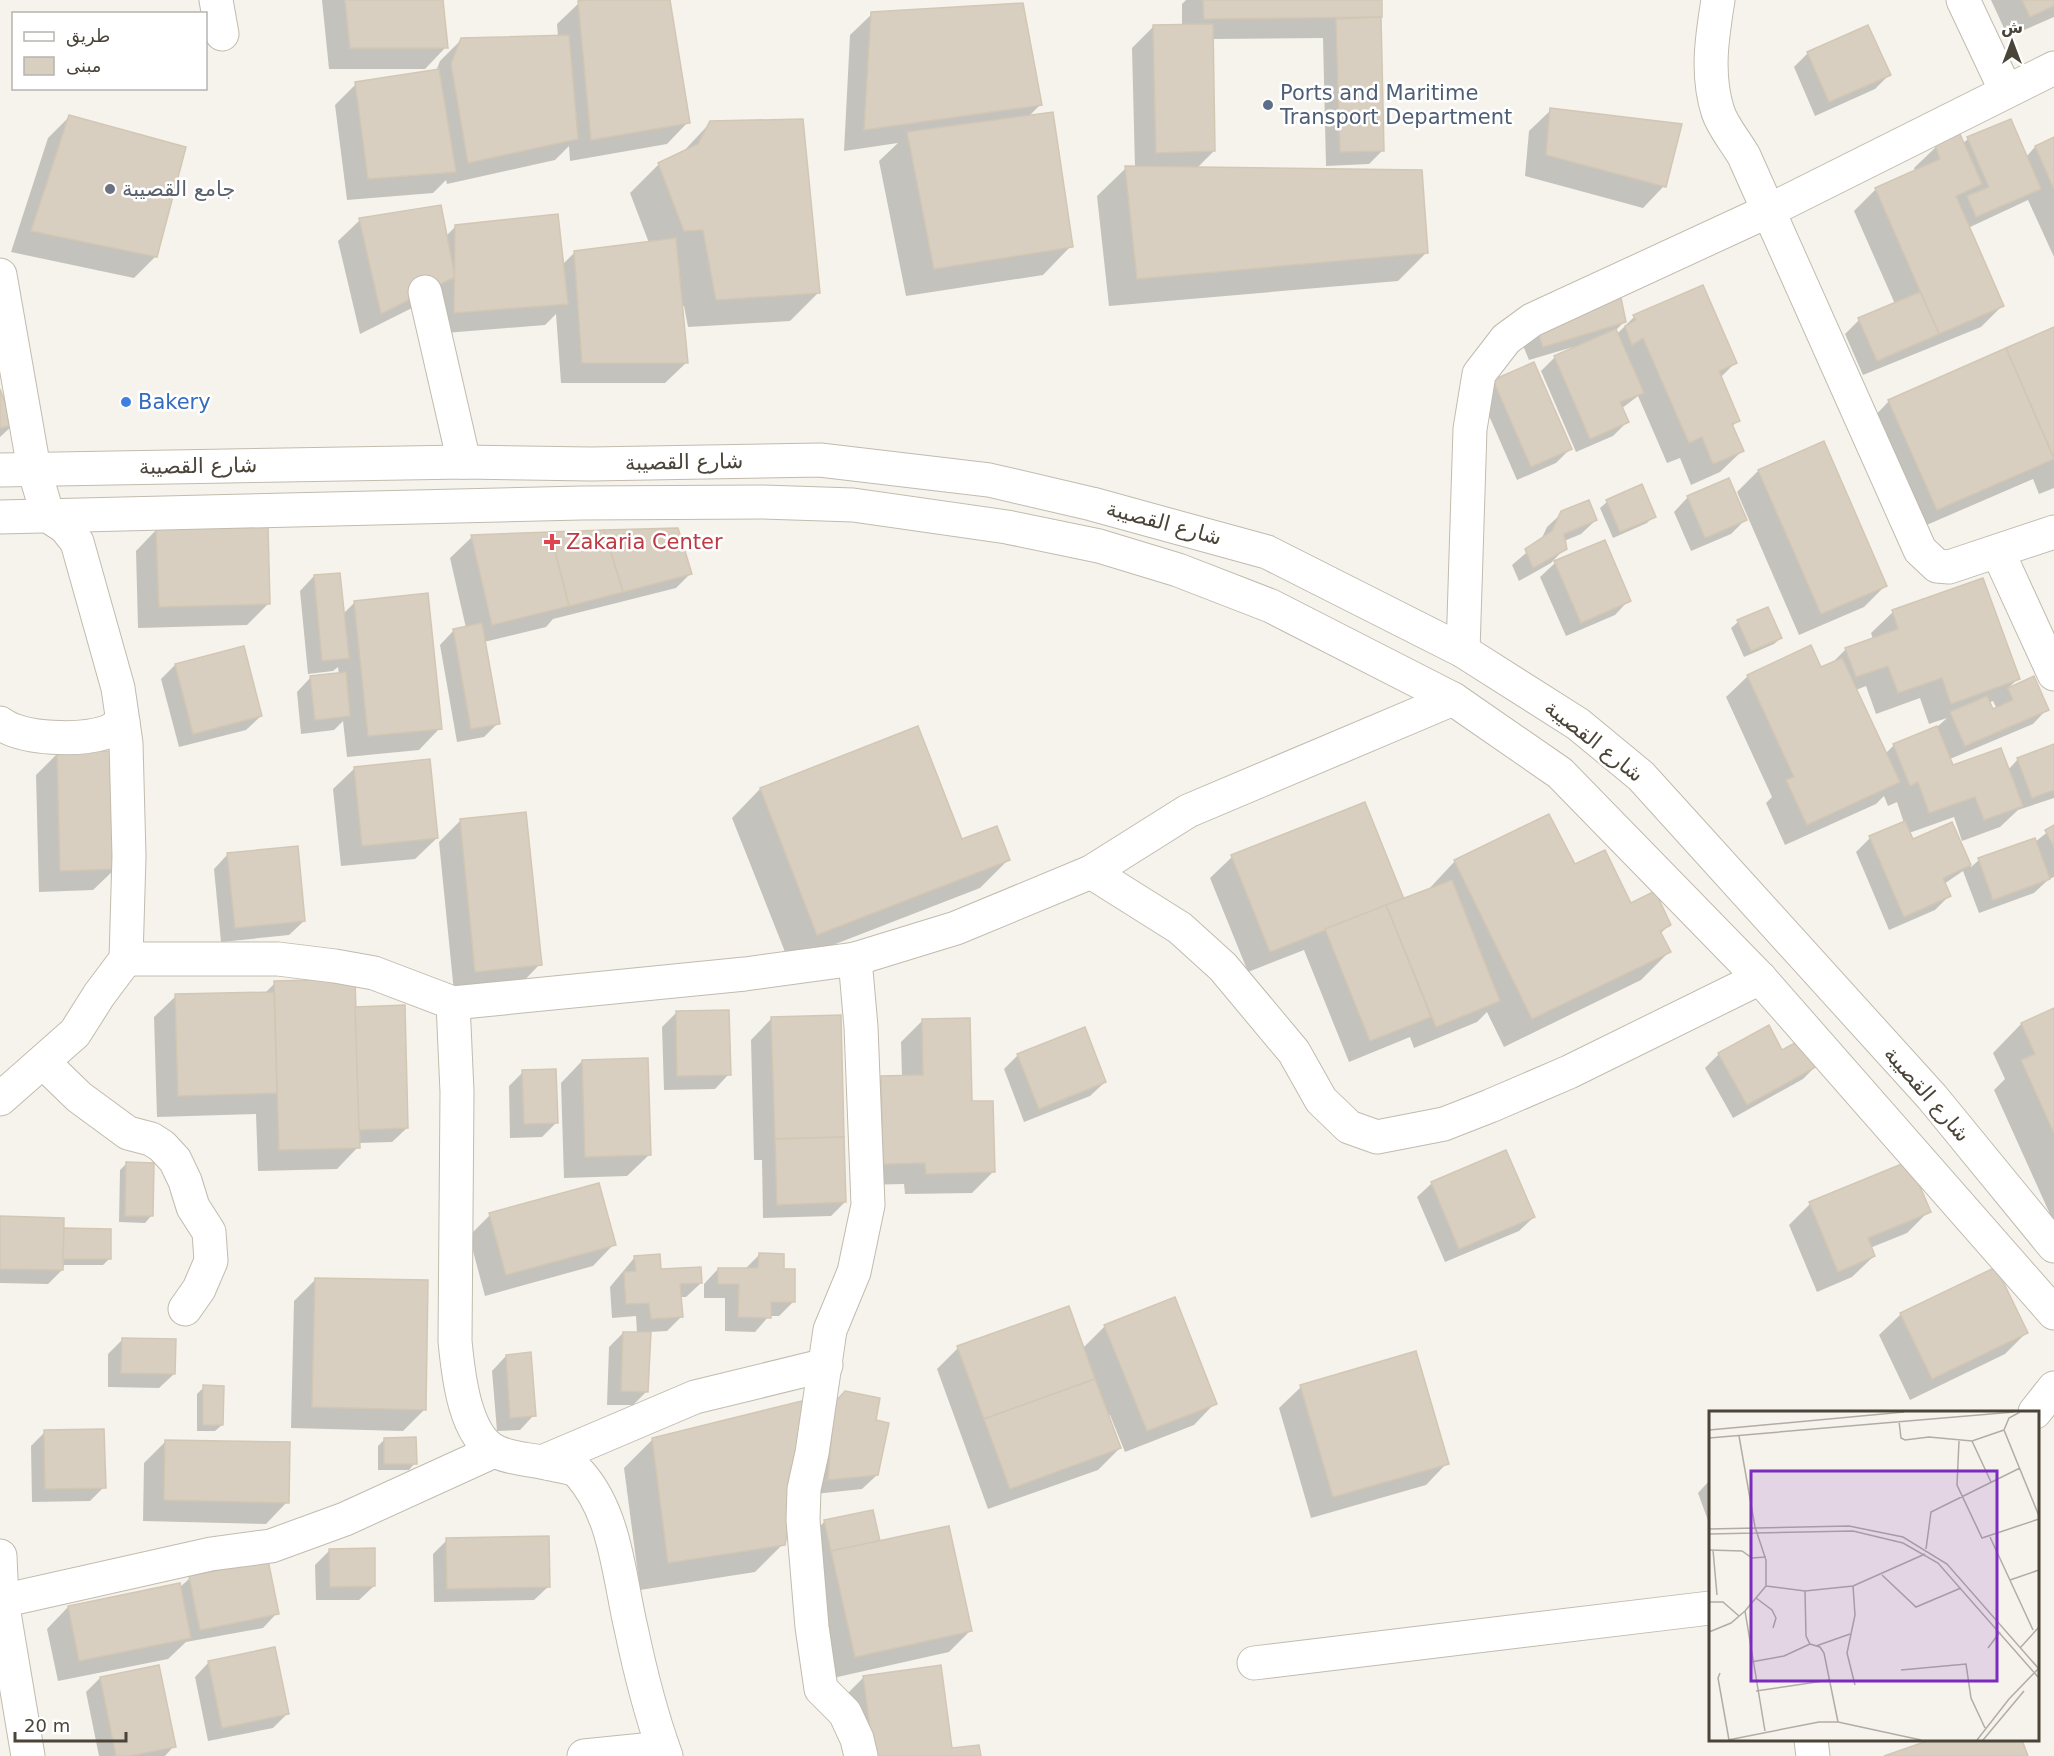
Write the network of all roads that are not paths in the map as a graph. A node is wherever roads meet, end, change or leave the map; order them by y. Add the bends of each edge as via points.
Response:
1 (216, 0) edge
2 (1718, 0) edge
3 (1963, 0) edge
4 (222, 34) dead end
5 (2054, 68) edge
6 (2006, 91) junction
7 (1768, 211) junction
8 (0, 275) edge
9 (425, 292) dead end
10 (464, 462) junction
11 (34, 469) junction
12 (0, 470) edge
13 (48, 516) junction
14 (0, 517) edge
15 (2054, 532) edge
16 (1998, 552) junction
17 (1463, 651) junction
18 (2054, 674) edge
19 (1453, 699) junction
20 (123, 722) junction
21 (0, 723) edge
22 (1091, 872) junction
23 (126, 959) junction
24 (855, 959) junction
25 (1760, 978) junction
26 (453, 1003) junction
27 (43, 1062) junction
28 (0, 1099) edge
29 (2054, 1246) edge
30 (185, 1310) dead end
31 (2054, 1313) edge
32 (826, 1365) junction
33 (2054, 1388) edge
34 (2037, 1411) edge
35 (494, 1451) junction
36 (542, 1462) junction
37 (0, 1556) edge
38 (2, 1601) junction
39 (1709, 1608) edge
40 (1254, 1663) dead end
41 (1810, 1741) edge
42 (664, 1752) edge
43 (28, 1756) edge
44 (584, 1756) edge
45 (861, 1756) edge
46 (1813, 1756) edge

1 - 4 street
2 - 7 street via 1710,79 1718,113 1744,156
3 - 6 street
5 - 6 street
6 - 7 street
7 - 16 street via 1920,550 1937,566 1949,567
7 - 17 street via 1532,320 1506,339 1479,374 1470,429
8 - 11 street
9 - 10 street
10 - 11 street, شارع القصيبة
10 - 17 street, شارع القصيبة via 819,460 989,480 1267,552
11 - 12 street, شارع القصيبة
11 - 13 street
13 - 14 street
13 - 19 street via 569,503 763,501 853,505 1007,527 1099,546 1178,570 1271,606
13 - 20 street via 65,527 77,542 118,688
15 - 16 street
16 - 18 street
17 - 29 street, شارع القصيبة via 1578,724 1641,776 1932,1097
19 - 22 street via 1188,811
19 - 25 street via 1560,773
20 - 21 street via 107,732 68,736 28,735
20 - 23 street via 128,801
22 - 24 street via 956,928
22 - 25 street via 1180,928 1215,959 1294,1052 1321,1100 1349,1127 1377,1137 1444,1124 1490,1106 1569,1072
23 - 26 street via 278,959 335,966 374,973
23 - 27 street via 75,1033
24 - 26 street
24 - 32 street via 868,1205 854,1272 830,1330
25 - 31 street
26 - 35 street via 457,1092 455,1341 468,1412 479,1436
27 - 28 street
27 - 30 street via 80,1097 128,1133 151,1139 175,1160 193,1207 209,1232 211,1260
32 - 36 street via 695,1397
32 - 45 street via 804,1489 807,1570 821,1689 845,1713
33 - 34 street
35 - 36 street via 523,1461
35 - 38 street via 345,1519 271,1546 211,1554
36 - 42 street via 578,1470 597,1494 608,1524 633,1641
37 - 38 street
38 - 43 street
39 - 40 street
41 - 46 street
42 - 44 street

